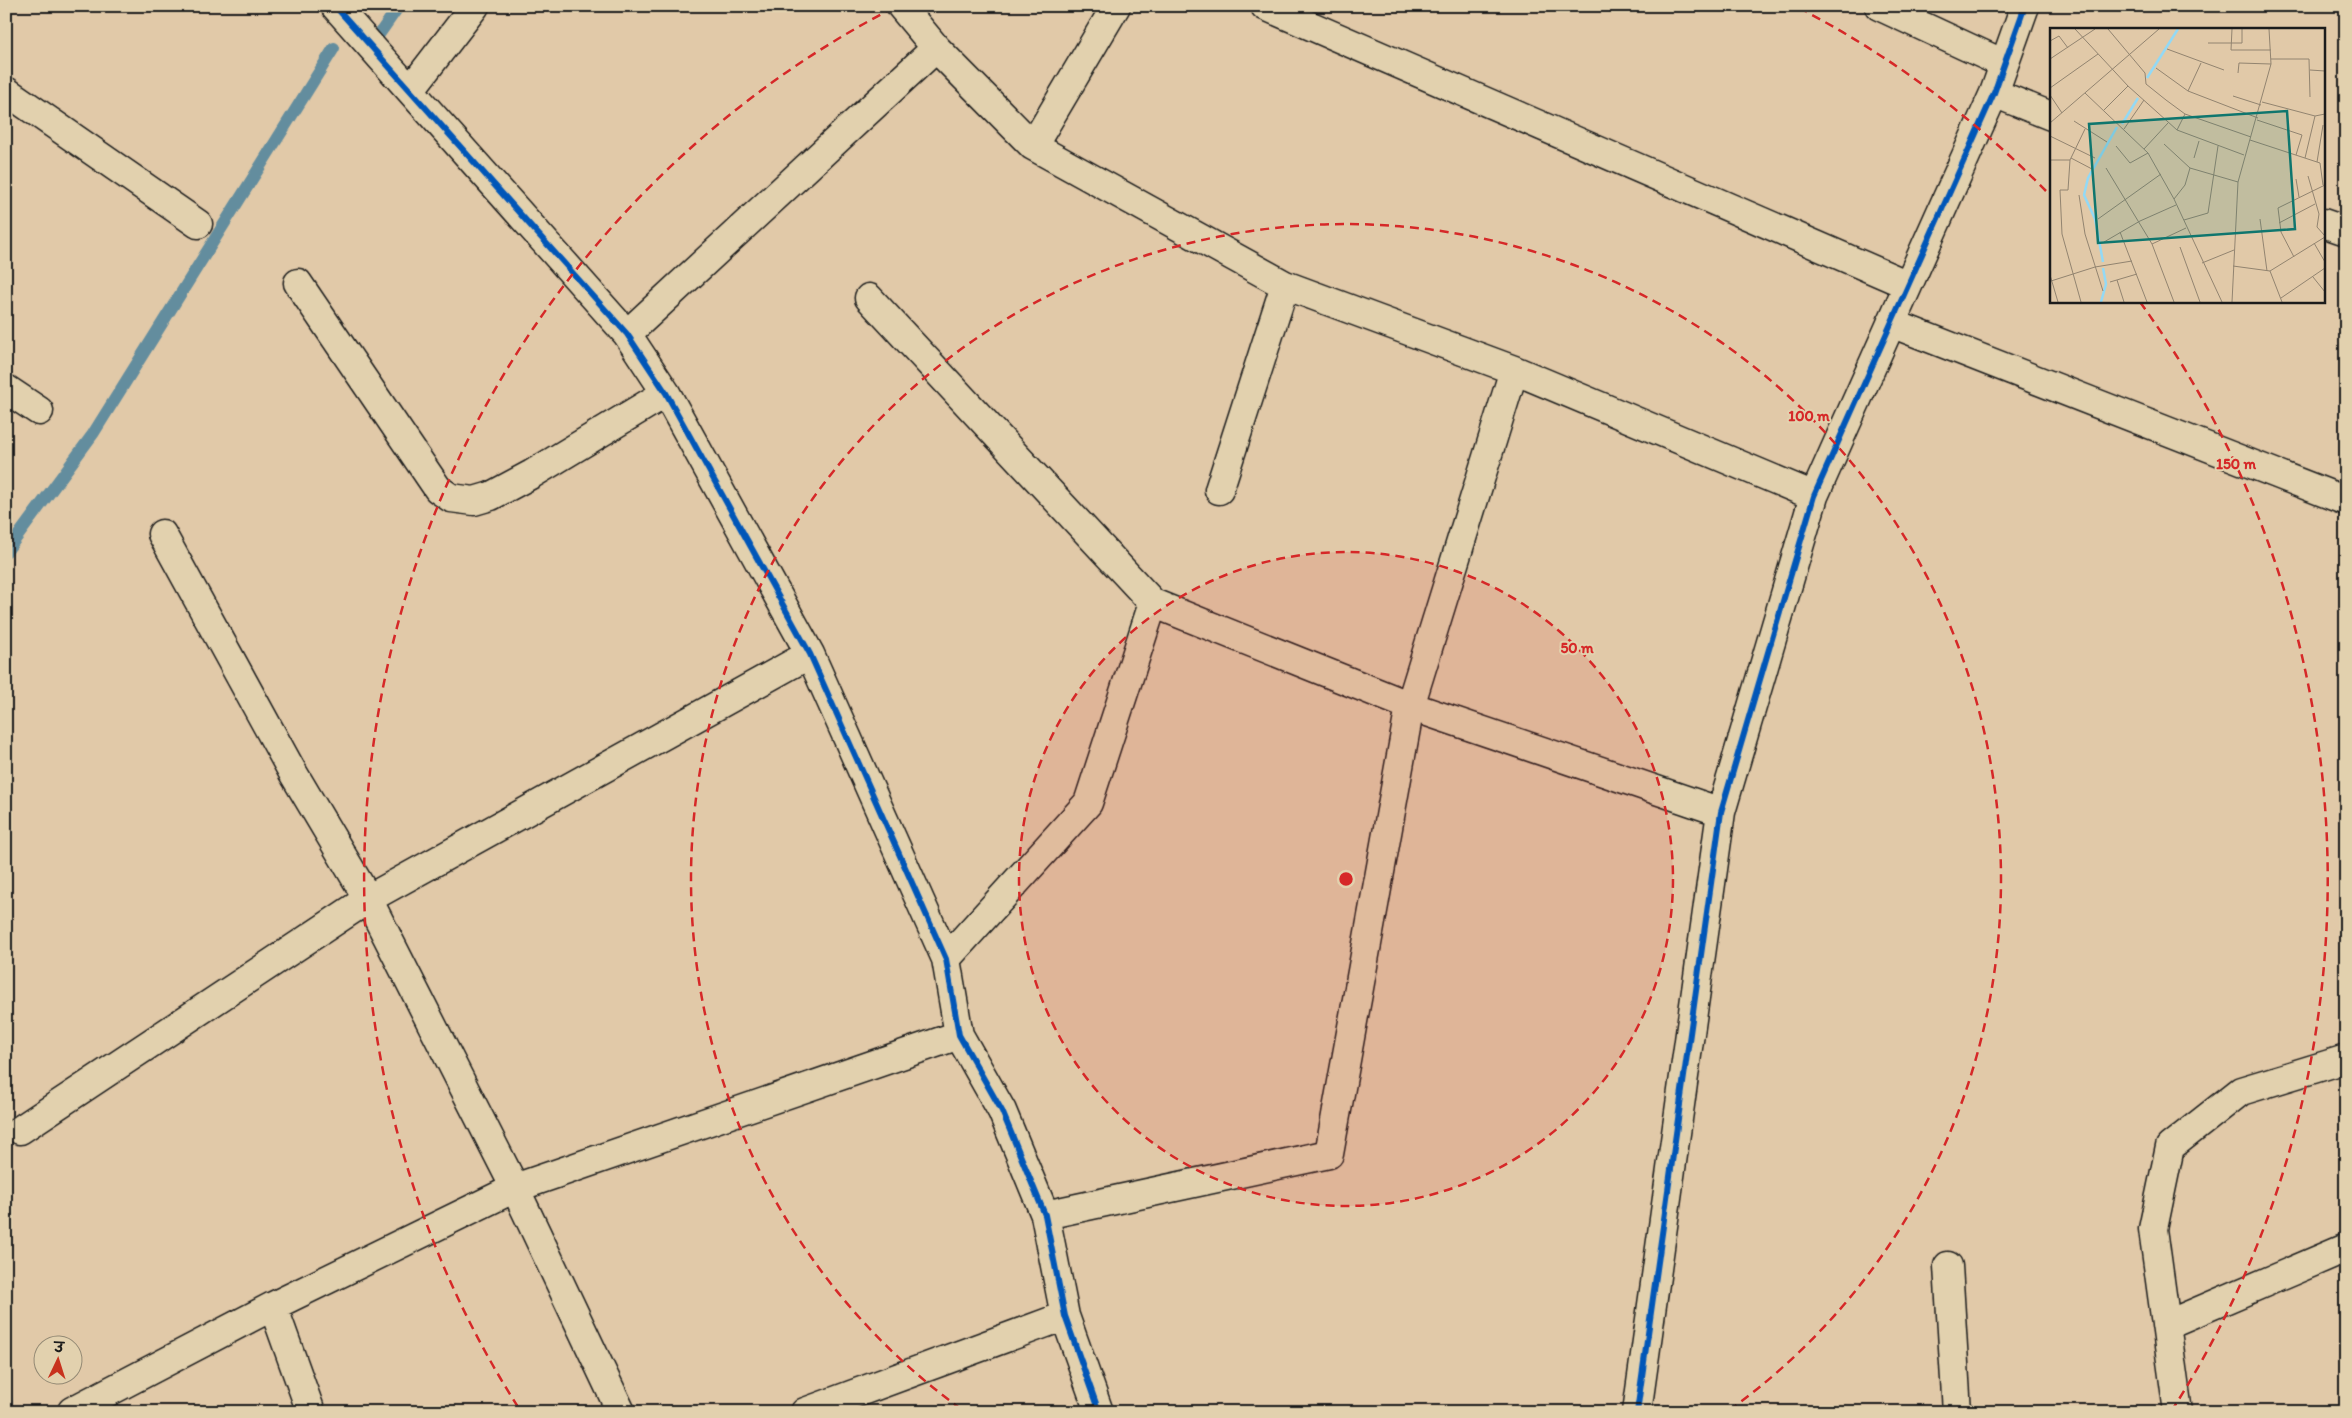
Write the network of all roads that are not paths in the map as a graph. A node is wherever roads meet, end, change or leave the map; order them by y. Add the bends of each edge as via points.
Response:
1 (335, 6) edge
2 (475, 6) edge
3 (901, 6) edge
4 (1116, 6) edge
5 (1265, 6) edge
6 (1879, 6) edge
7 (2025, 6) edge
8 (936, 48) junction
9 (2004, 64) junction
10 (411, 89) junction
11 (6, 91) edge
12 (1994, 94) junction
13 (2050, 116) edge
14 (1033, 146) junction
15 (2324, 223) edge
16 (198, 224) dead end
17 (2346, 231) edge
18 (298, 282) dead end
19 (1284, 285) junction
20 (1908, 285) junction
21 (869, 298) dead end
22 (1891, 323) junction
23 (627, 334) junction
24 (1514, 370) junction
25 (6, 389) edge
26 (666, 394) junction
27 (39, 411) dead end
28 (1219, 490) dead end
29 (1814, 496) junction
30 (2346, 501) edge
31 (162, 534) dead end
32 (1153, 603) junction
33 (810, 654) junction
34 (1410, 706) junction
35 (1721, 812) junction
36 (368, 898) junction
37 (946, 959) junction
38 (958, 1035) junction
39 (2346, 1059) edge
40 (20, 1130) dead end
41 (514, 1188) junction
42 (1046, 1215) junction
43 (2346, 1248) edge
44 (1948, 1266) dead end
45 (273, 1306) junction
46 (1065, 1316) junction
47 (2166, 1325) junction
48 (72, 1411) edge
49 (311, 1412) edge
50 (621, 1412) edge
51 (805, 1412) edge
52 (1099, 1412) edge
53 (1637, 1412) edge
54 (1957, 1412) edge
55 (2178, 1412) edge

1 - 10 street
2 - 10 street
3 - 8 street
4 - 14 street
5 - 20 street
6 - 9 street
7 - 9 street
8 - 14 street
8 - 23 street
9 - 12 street
10 - 23 street
11 - 16 street
12 - 13 street
12 - 20 street
14 - 19 street
15 - 17 street
18 - 26 street via 438,490 452,498 474,501 491,496
19 - 24 street
19 - 28 street
20 - 22 street
21 - 32 street
22 - 29 street
22 - 30 street
23 - 26 street
24 - 29 street
24 - 34 street
25 - 27 street
26 - 33 street
29 - 35 street
31 - 36 street via 292,771
32 - 34 street
32 - 37 street via 1088,803
33 - 36 street
33 - 37 street
34 - 35 street
34 - 42 street via 1328,1154
35 - 53 street
36 - 40 street
36 - 41 street
37 - 38 street
38 - 41 street
38 - 42 street via 1002,1111
39 - 47 street via 2241,1091 2170,1147 2153,1229
41 - 45 street
41 - 50 street
42 - 46 street
43 - 47 street
44 - 54 street
45 - 48 street
45 - 49 street
46 - 51 street
46 - 52 street
47 - 55 street

